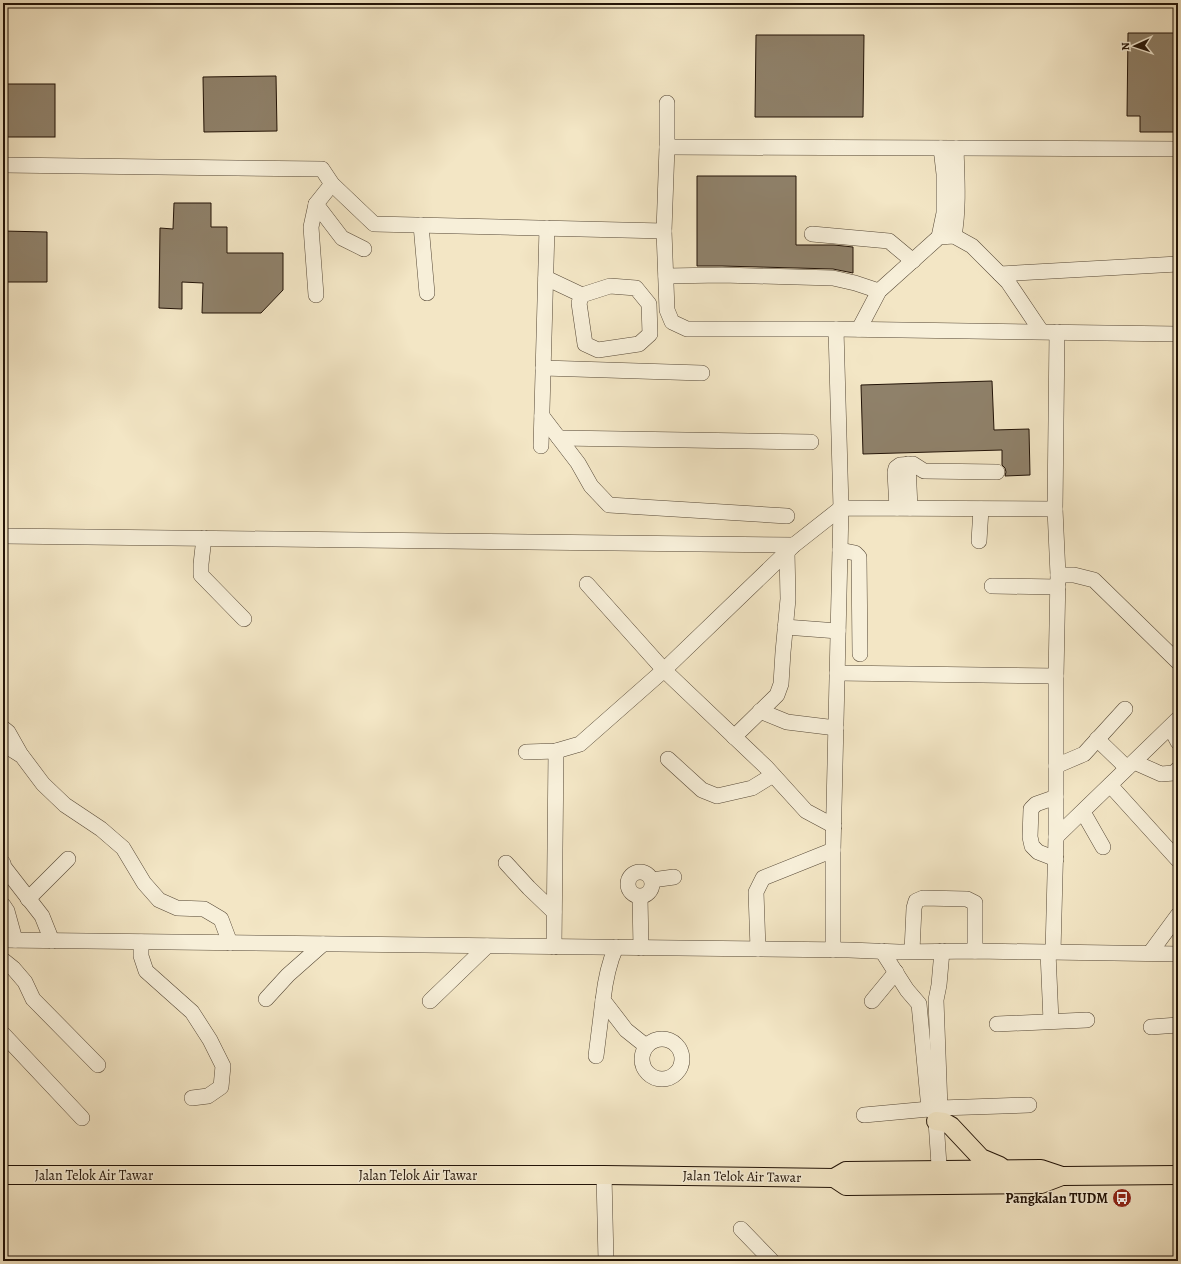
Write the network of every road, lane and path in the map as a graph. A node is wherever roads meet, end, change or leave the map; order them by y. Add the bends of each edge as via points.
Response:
1 (667, 103) dead end
2 (667, 147) junction
3 (941, 148) junction
4 (956, 148) junction
5 (1178, 149) edge
6 (3, 165) edge
7 (332, 184) junction
8 (316, 204) junction
9 (421, 225) junction
10 (548, 228) junction
11 (664, 231) junction
12 (812, 234) dead end
13 (947, 236) junction
14 (364, 249) dead end
15 (913, 261) junction
16 (1178, 264) edge
17 (1000, 274) junction
18 (666, 276) junction
19 (546, 278) junction
20 (879, 291) junction
21 (427, 293) dead end
22 (316, 295) dead end
23 (582, 295) junction
24 (836, 328) junction
25 (858, 329) junction
26 (1041, 332) junction
27 (1057, 332) junction
28 (1178, 334) edge
29 (543, 368) junction
30 (702, 373) dead end
31 (542, 416) junction
32 (559, 438) junction
33 (811, 442) dead end
34 (541, 446) dead end
35 (997, 472) dead end
36 (841, 508) junction
37 (903, 508) junction
38 (981, 509) junction
39 (1055, 509) junction
40 (788, 516) dead end
41 (3, 536) edge
42 (204, 538) junction
43 (979, 541) dead end
44 (790, 549) junction
45 (840, 550) junction
46 (1058, 581) junction
47 (587, 584) dead end
48 (992, 586) dead end
49 (244, 618) dead end
50 (785, 627) junction
51 (838, 631) junction
52 (860, 654) dead end
53 (1178, 662) edge
54 (664, 670) junction
55 (837, 673) junction
56 (1056, 676) junction
57 (1125, 709) dead end
58 (760, 711) junction
59 (1174, 724) edge
60 (3, 728) edge
61 (836, 728) junction
62 (734, 737) junction
63 (1097, 739) junction
64 (1178, 742) edge
65 (3, 744) edge
66 (556, 751) junction
67 (526, 752) dead end
68 (22, 756) junction
69 (668, 759) dead end
70 (1131, 765) junction
71 (1056, 766) junction
72 (1178, 769) edge
73 (773, 775) junction
74 (1110, 785) junction
75 (1056, 796) junction
76 (1083, 812) junction
77 (834, 826) junction
78 (1056, 837) junction
79 (1103, 847) dead end
80 (833, 850) junction
81 (68, 859) dead end
82 (1056, 859) junction
83 (1178, 860) edge
84 (3, 863) edge
85 (506, 863) dead end
86 (674, 877) dead end
87 (652, 880) junction
88 (640, 897) junction
89 (28, 899) junction
90 (3, 905) edge
91 (554, 912) junction
92 (1178, 914) edge
93 (9, 940) edge
94 (52, 941) junction
95 (141, 942) junction
96 (230, 943) junction
97 (323, 944) junction
98 (487, 946) junction
99 (554, 947) junction
100 (616, 948) junction
101 (641, 948) junction
102 (758, 949) junction
103 (833, 950) junction
104 (882, 951) junction
105 (942, 951) junction
106 (975, 951) junction
107 (912, 952) junction
108 (1050, 952) junction
109 (1150, 953) junction
110 (1178, 954) edge
111 (3, 960) edge
112 (896, 972) junction
113 (266, 999) dead end
114 (603, 1000) junction
115 (936, 1000) junction
116 (430, 1001) dead end
117 (872, 1001) dead end
118 (919, 1004) junction
119 (1087, 1020) dead end
120 (1051, 1021) junction
121 (997, 1024) dead end
122 (1178, 1025) edge
123 (1151, 1027) dead end
124 (3, 1034) edge
125 (646, 1046) dead end
126 (596, 1056) dead end
127 (98, 1065) dead end
128 (192, 1098) dead end
129 (1029, 1105) dead end
130 (935, 1113) junction
131 (864, 1115) dead end
132 (82, 1118) dead end
133 (1008, 1169) junction
134 (3, 1175) edge
135 (604, 1175) junction
136 (1178, 1175) edge
137 (1062, 1176) junction
138 (939, 1177) junction
139 (741, 1229) dead end
140 (606, 1261) edge
141 (772, 1261) edge

1 - 2 street
2 - 3 street
2 - 11 street
3 - 4 street
3 - 13 street
4 - 5 street
4 - 13 street via 957,219
6 - 7 street via 322,169
7 - 8 street
7 - 9 street via 374,224
8 - 14 street via 342,238
8 - 22 street via 311,227
9 - 10 street
9 - 21 street
10 - 11 street
10 - 19 street
11 - 18 street
12 - 15 street via 889,240
13 - 15 street
13 - 17 street via 972,246
15 - 20 street
16 - 17 street
17 - 26 street
18 - 20 street via 833,278
18 - 24 street via 666,310 672,322 687,329
19 - 23 street
19 - 29 street
20 - 25 street
23 - 23 street via 579,303 585,344 598,350 639,344 650,334 648,304 636,288 610,286
24 - 25 street
24 - 36 street
25 - 26 street
26 - 27 street
27 - 28 street
27 - 39 street
29 - 30 street
29 - 31 street
31 - 32 street
31 - 34 street
32 - 33 street
32 - 40 street via 591,486 608,505
35 - 37 street via 924,471 913,464 900,465 896,468
36 - 37 street
36 - 44 street
36 - 45 street
37 - 38 street
38 - 39 street
38 - 43 street
39 - 46 street
41 - 42 street
42 - 44 street
42 - 49 street via 202,575
44 - 50 street
44 - 54 street
45 - 51 street
45 - 52 street via 855,552 859,557
46 - 48 street
46 - 53 street via 1074,575 1094,580
46 - 56 street
47 - 54 street
50 - 51 street
50 - 58 street via 781,684 777,695
51 - 55 street
54 - 62 street
54 - 66 street via 580,744
55 - 56 street
55 - 61 street
56 - 71 street
57 - 63 street
58 - 61 street via 787,722
58 - 62 street
59 - 64 street
59 - 70 street
60 - 68 street
61 - 77 street
62 - 73 street
63 - 70 street
63 - 71 street via 1084,754
65 - 68 street
66 - 67 street
66 - 91 street
68 - 96 street via 65,805 101,828 123,848 144,883 159,900 177,908 204,909 221,918
69 - 73 street via 702,790 717,796 752,788
70 - 72 street via 1161,774 1174,773
70 - 74 street
71 - 75 street
73 - 77 street via 806,811
74 - 76 street
74 - 83 street
75 - 78 street
75 - 82 street via 1036,804 1031,809 1030,837 1032,846 1038,852
76 - 78 street
76 - 79 street
77 - 80 street
78 - 82 street
80 - 102 street via 763,878 756,892
80 - 103 street
81 - 89 street
82 - 108 street
84 - 89 street
85 - 91 street
86 - 87 street
87 - 88 street via 651,892
87 - 88 street via 648,874 640,872 633,874 628,881 628,888 633,895
88 - 101 street
89 - 94 street via 42,916
90 - 93 street via 7,911
91 - 99 street
92 - 109 street
93 - 94 street
94 - 95 street
95 - 96 street
95 - 128 street via 141,956 146,971 192,1012 223,1066 221,1087 208,1096
96 - 97 street
97 - 98 street
97 - 113 street via 288,974
98 - 99 street
98 - 116 street
99 - 100 street
100 - 101 street
100 - 114 street via 610,961
101 - 102 street
102 - 103 street
103 - 104 street
104 - 107 street
104 - 112 street
105 - 106 street
105 - 107 street
105 - 115 street
106 - 107 street via 975,903 967,898 923,898 916,901 914,908
106 - 108 street
108 - 109 street
108 - 120 street
109 - 110 street
111 - 127 street via 25,982 33,999
112 - 117 street
112 - 118 street
114 - 125 street via 626,1030
114 - 126 street
115 - 118 street
115 - 130 street
118 - 130 street
119 - 120 street
120 - 121 street
122 - 123 street
124 - 132 street
129 - 130 street
130 - 131 street
130 - 133 main road via 981,1158
130 - 138 street
133 - 137 main road, Jalan Telok Air Tawar via 1041,1168
133 - 138 main road, Jalan Telok Air Tawar
134 - 135 main road, Jalan Telok Air Tawar
135 - 138 main road, Jalan Telok Air Tawar via 834,1178 846,1186
135 - 140 street
136 - 137 main road, Jalan Telok Air Tawar
137 - 138 main road, Jalan Telok Air Tawar via 1041,1184
139 - 141 street

